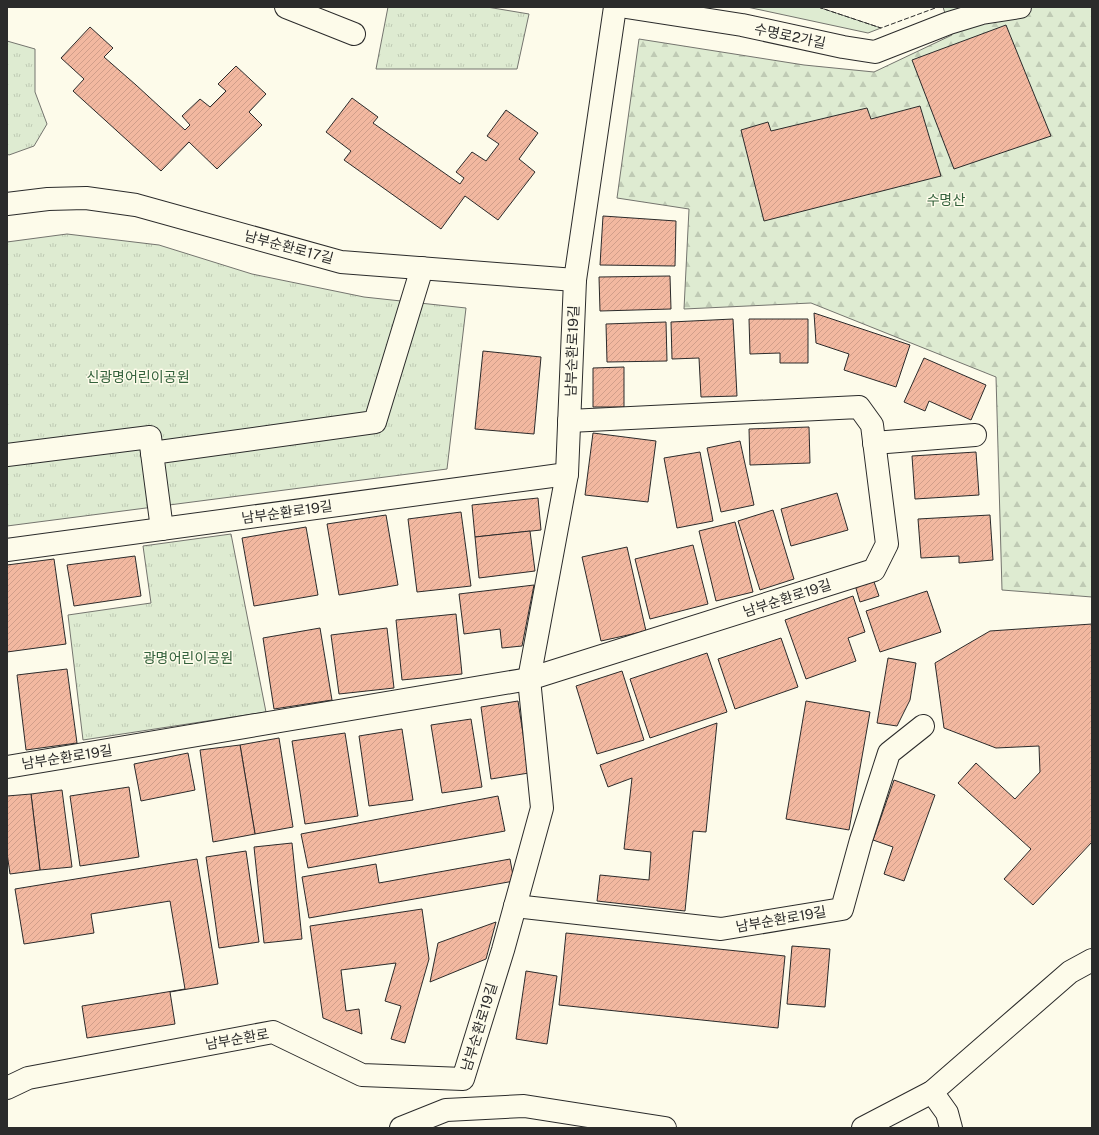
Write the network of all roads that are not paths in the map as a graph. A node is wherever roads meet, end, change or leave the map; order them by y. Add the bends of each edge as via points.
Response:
1 (286, 7) edge
2 (615, 7) edge
3 (626, 7) edge
4 (1020, 7) edge
5 (354, 34) dead end
6 (7, 204) edge
7 (422, 268) junction
8 (575, 280) junction
9 (569, 421) junction
10 (975, 435) dead end
11 (874, 443) junction
12 (152, 453) junction
13 (7, 455) edge
14 (567, 474) junction
15 (162, 529) junction
16 (7, 550) edge
17 (530, 680) junction
18 (923, 726) dead end
19 (7, 766) edge
20 (515, 906) junction
21 (1092, 960) edge
22 (463, 1079) joint
23 (7, 1088) edge
24 (932, 1092) junction
25 (401, 1128) edge
26 (665, 1128) edge
27 (863, 1128) edge
28 (951, 1128) edge

1 - 5 street
2 - 8 street
3 - 4 street, 수명로2가길 via 742,25 875,52 948,23 982,13
6 - 7 street, 남부순환로17길 via 48,198 86,198 136,205 341,262
7 - 8 street, 남부순환로17길
7 - 12 street via 375,422
8 - 9 street, 남부순환로19길
9 - 11 street, 남부순환로19길 via 859,407 872,424
9 - 14 street, 남부순환로19길
10 - 11 street
11 - 17 street, 남부순환로19길 via 887,544 874,570
12 - 13 street via 150,437
12 - 15 street
14 - 15 street, 남부순환로19길
14 - 17 street, 남부순환로19길
15 - 16 street, 남부순환로19길
17 - 19 street, 남부순환로19길
17 - 20 street, 남부순환로19길 via 542,808
18 - 20 street, 남부순환로19길 via 889,753 842,909 721,929
20 - 22 street, 남부순환로19길
21 - 24 street via 1070,972
22 - 23 street, 남부순환로 via 362,1075 273,1032 28,1078
24 - 27 street
24 - 28 street via 947,1113
25 - 26 street via 446,1110 524,1106

